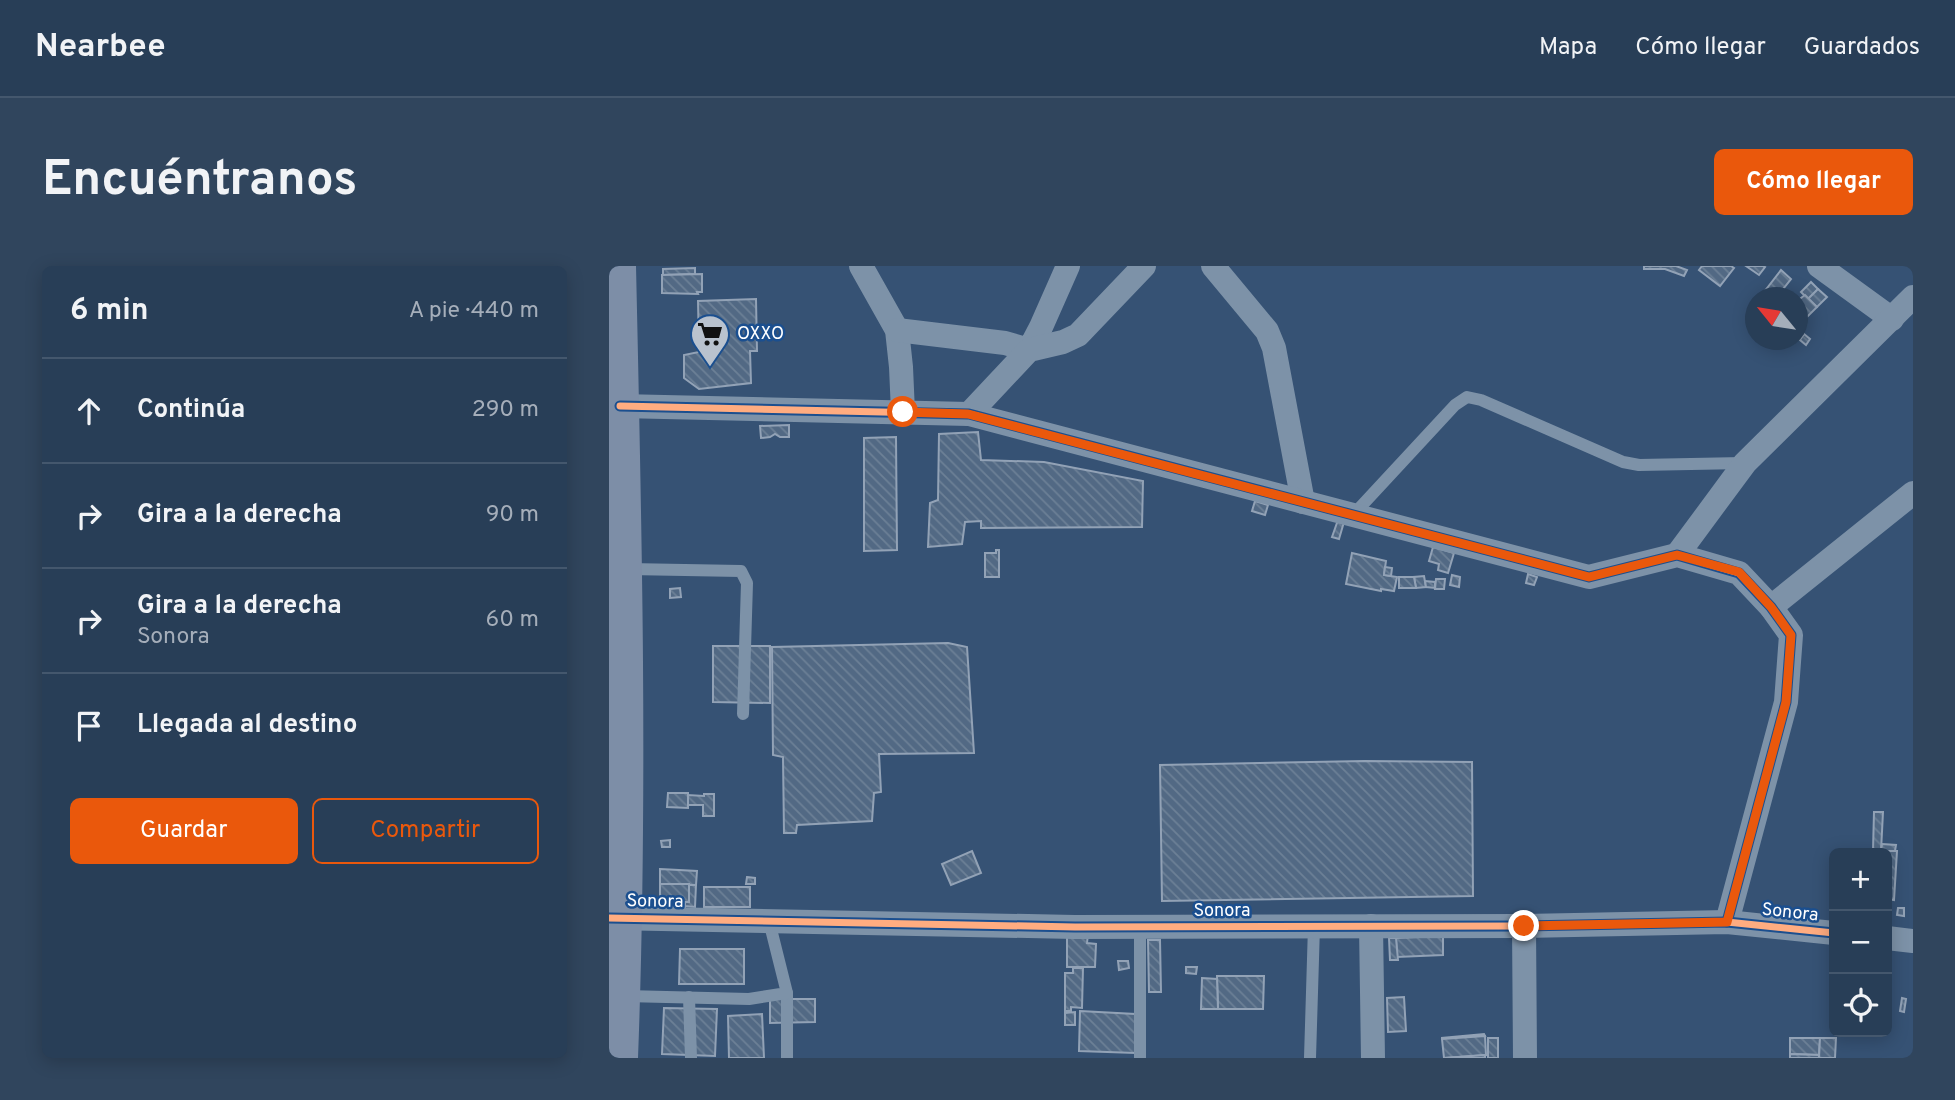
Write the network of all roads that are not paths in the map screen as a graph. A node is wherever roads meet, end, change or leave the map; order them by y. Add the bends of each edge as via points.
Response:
1 (617, 266) edge
2 (861, 266) edge
3 (1068, 266) edge
4 (1144, 266) edge
5 (1213, 266) edge
6 (1819, 266) edge
7 (1913, 298) edge
8 (1892, 320) junction
9 (897, 330) junction
10 (1029, 350) junction
11 (620, 407) junction
12 (903, 412) junction
13 (968, 414) junction
14 (1745, 463) junction
15 (1913, 493) edge
16 (1303, 502) junction
17 (1353, 514) junction
18 (1677, 555) junction
19 (624, 569) junction
20 (1771, 607) junction
21 (743, 714) dead end
22 (617, 917) edge
23 (769, 921) junction
24 (1727, 922) junction
25 (1314, 926) junction
26 (1371, 926) junction
27 (1524, 926) junction
28 (1140, 927) junction
29 (1829, 932) edge
30 (1892, 939) edge
31 (1913, 941) edge
32 (787, 993) junction
33 (621, 996) junction
34 (689, 998) junction
35 (619, 1058) edge
36 (691, 1058) edge
37 (787, 1058) edge
38 (1140, 1058) edge
39 (1310, 1058) edge
40 (1373, 1058) edge
41 (1525, 1058) edge

1 - 11 main road
2 - 9 street
3 - 10 street
4 - 10 street via 1078,335
5 - 16 street via 1267,331 1274,348
6 - 8 street
7 - 8 street
8 - 14 street
9 - 10 street
9 - 12 street
10 - 13 street
11 - 12 street
11 - 19 main road
12 - 13 street
13 - 16 street
14 - 17 lane via 1623,462 1467,397
14 - 18 street
15 - 20 street
16 - 17 street
17 - 18 street via 1589,577
18 - 20 street via 1739,572
19 - 21 lane via 741,571 747,583
19 - 22 main road
20 - 24 street via 1791,635 1786,702
22 - 23 street, Sonora
22 - 33 main road
23 - 28 street, Sonora
23 - 32 lane
24 - 27 street, Sonora
24 - 29 street, Sonora
25 - 26 street, Sonora
25 - 28 street, Sonora
25 - 39 lane
26 - 27 street, Sonora
26 - 40 street
27 - 41 street
28 - 38 lane
30 - 31 street
32 - 34 lane via 749,999
32 - 37 lane
33 - 34 lane
33 - 35 main road
34 - 36 lane

